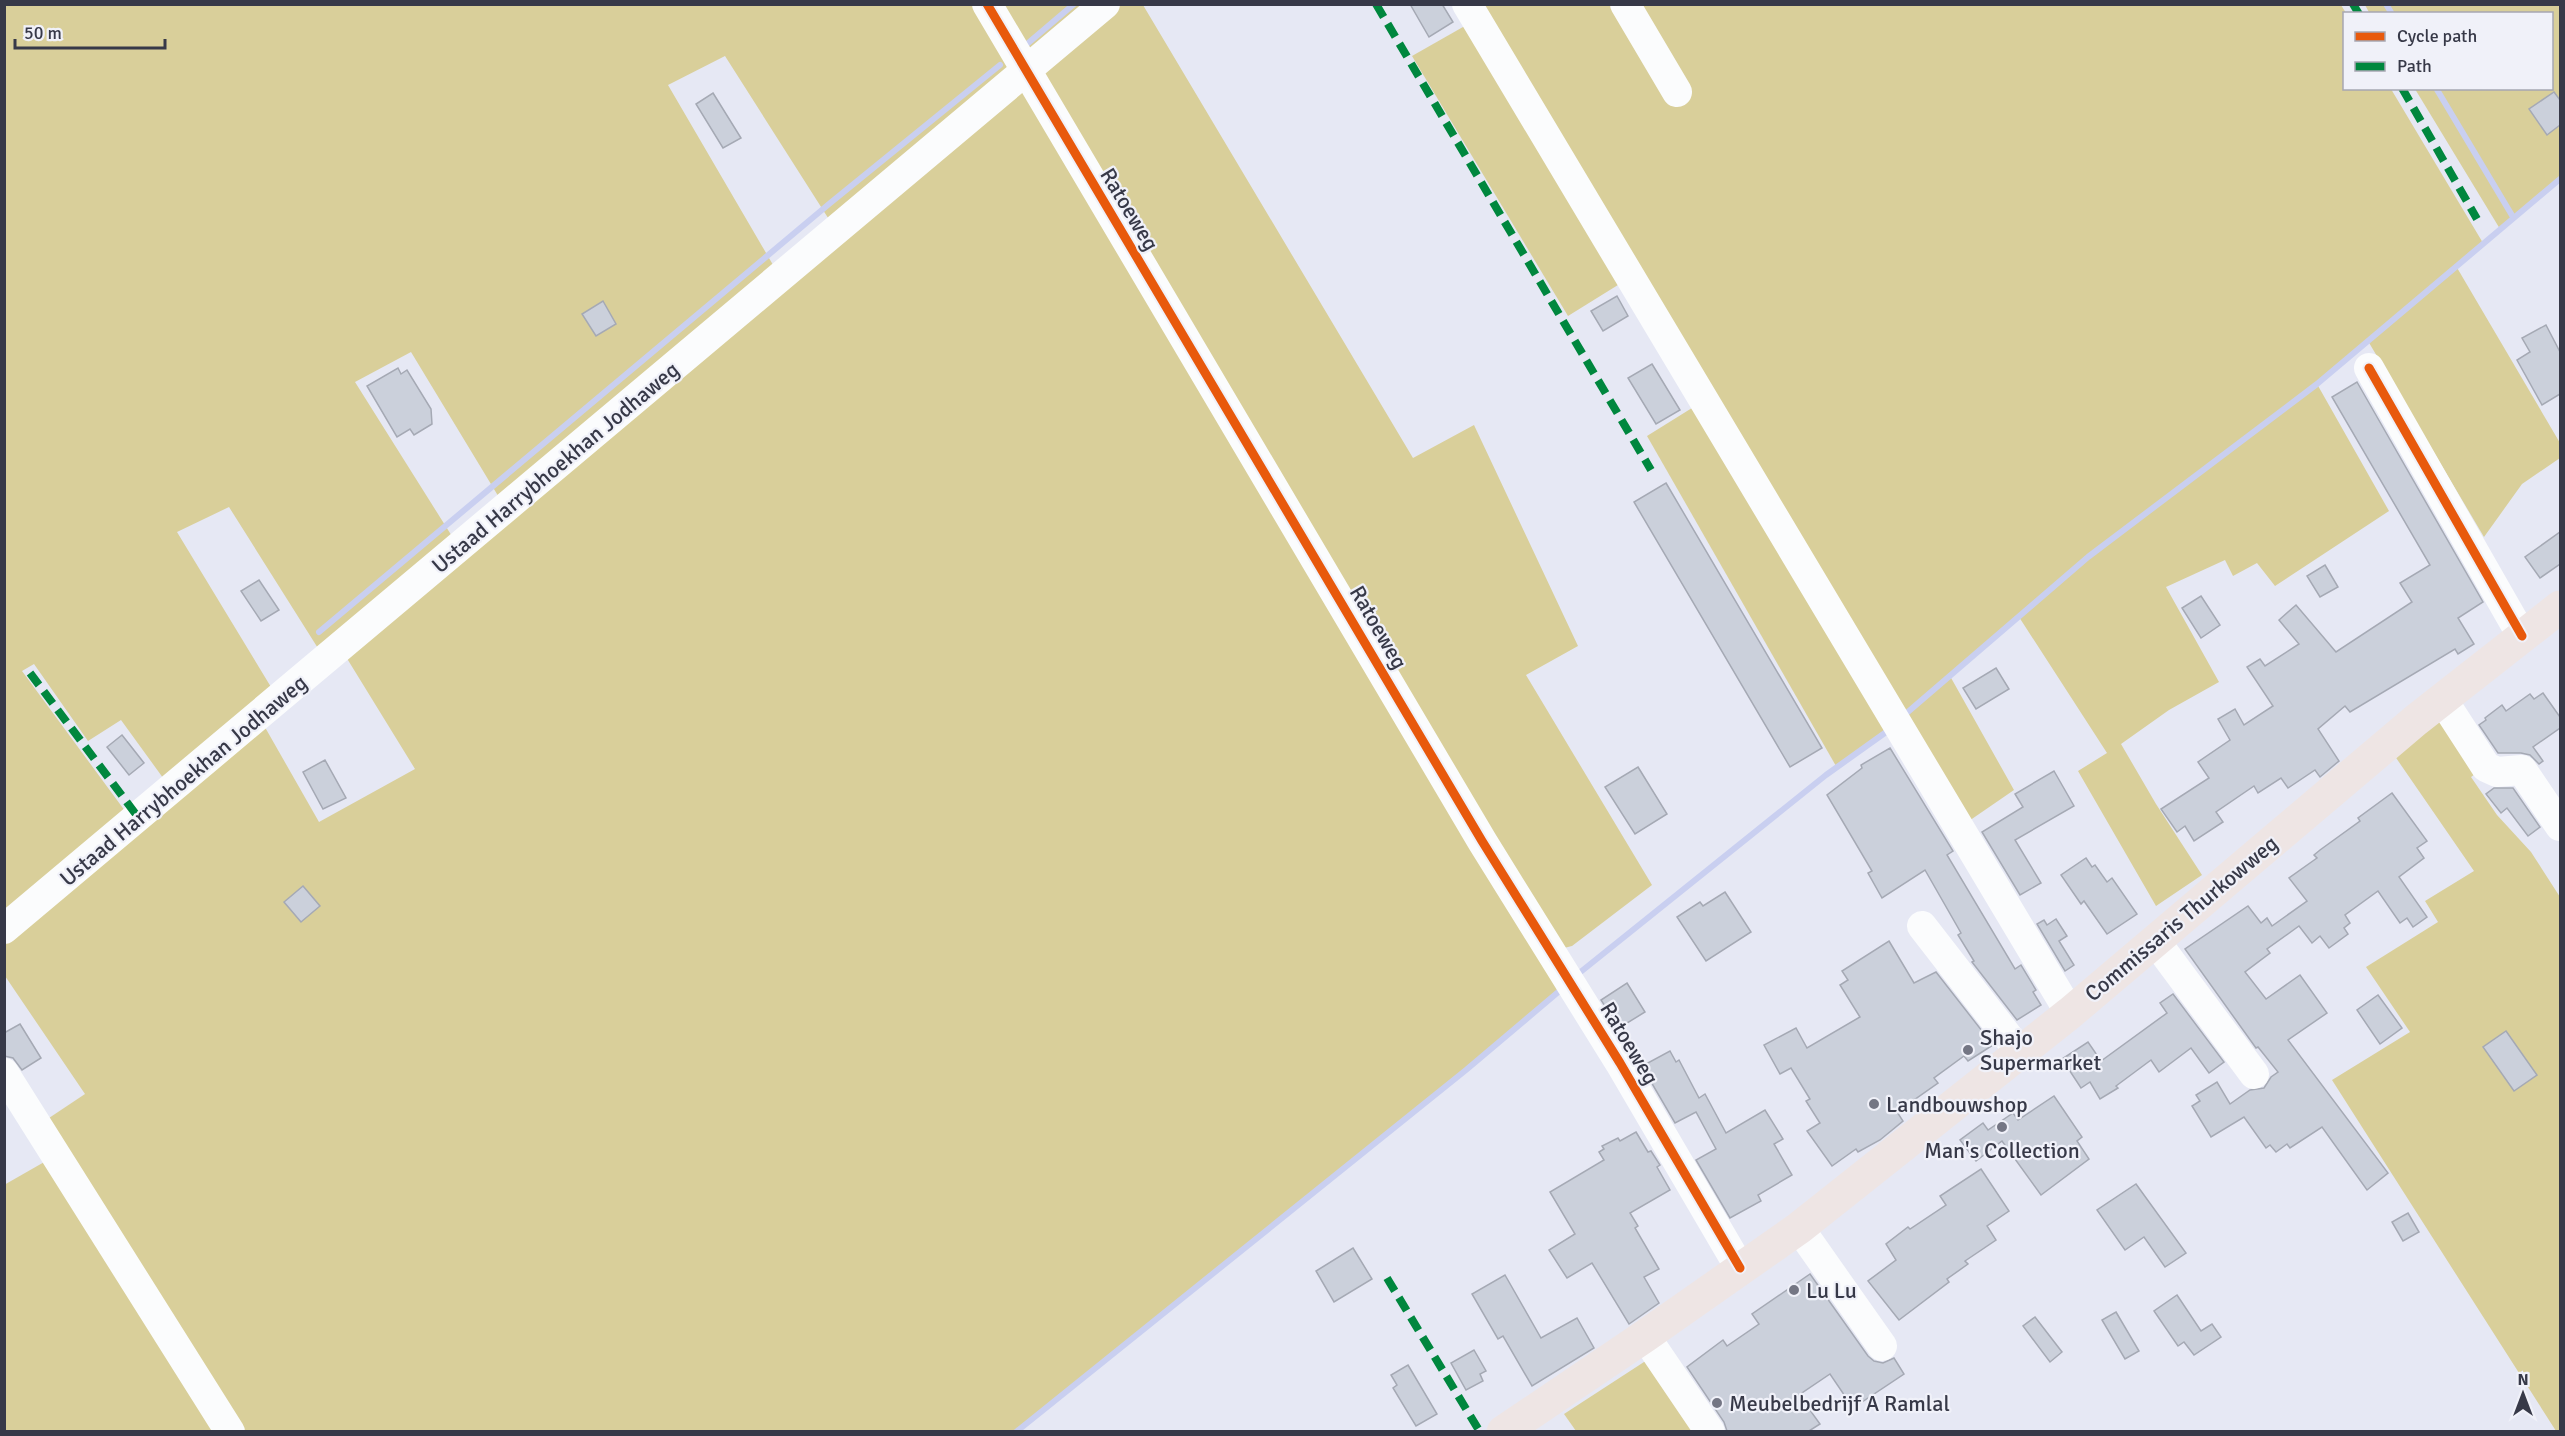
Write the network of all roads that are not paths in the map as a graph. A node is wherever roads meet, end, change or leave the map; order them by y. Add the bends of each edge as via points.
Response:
1 (987, 4) edge
2 (1105, 4) edge
3 (1467, 4) edge
4 (1625, 4) edge
5 (1026, 72) junction
6 (1677, 92) dead end
7 (2369, 368) dead end
8 (2560, 607) edge
9 (2522, 636) junction
10 (2442, 699) junction
11 (2560, 826) edge
12 (1922, 926) dead end
13 (4, 929) edge
14 (2156, 942) junction
15 (2070, 1013) junction
16 (2019, 1051) junction
17 (4, 1073) edge
18 (2254, 1074) dead end
19 (1799, 1228) junction
20 (1740, 1268) junction
21 (1645, 1336) junction
22 (1881, 1346) dead end
23 (230, 1431) edge
24 (1503, 1431) edge
25 (1710, 1431) edge

1 - 5 street, Ratoeweg
2 - 5 street, Ustaad Harrybhoekhan Jodhaweg
3 - 15 street
4 - 6 street
5 - 13 street, Ustaad Harrybhoekhan Jodhaweg
5 - 20 street, Ratoeweg
7 - 9 street
8 - 9 main road, Commissaris Thurkowweg
9 - 10 main road, Commissaris Thurkowweg
10 - 11 street via 2486,767 2497,772 2522,770
10 - 14 main road, Commissaris Thurkowweg via 2189,910
12 - 16 street
14 - 15 main road, Commissaris Thurkowweg
14 - 18 street
15 - 16 main road, Commissaris Thurkowweg
16 - 19 main road, Commissaris Thurkowweg
17 - 23 street
19 - 20 main road, Commissaris Thurkowweg
19 - 22 street
20 - 21 main road, Commissaris Thurkowweg
21 - 24 main road, Commissaris Thurkowweg
21 - 25 street

